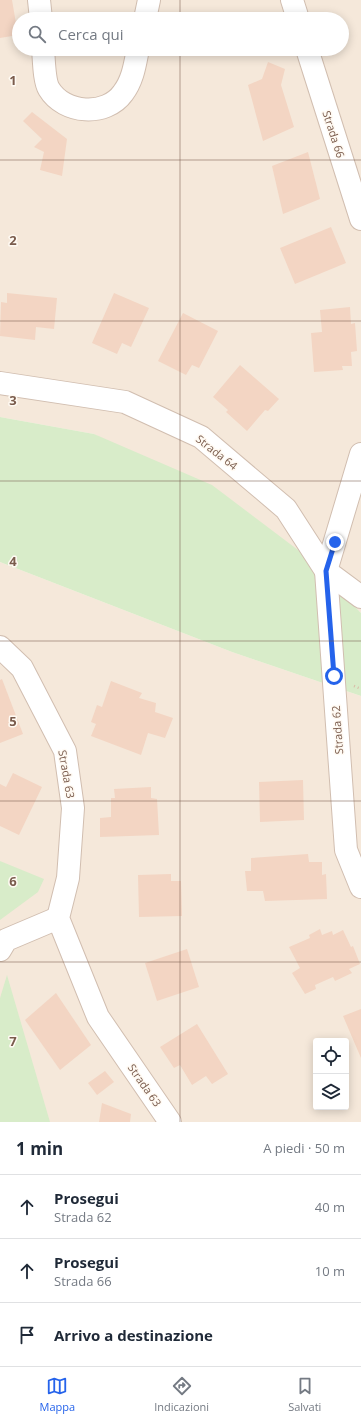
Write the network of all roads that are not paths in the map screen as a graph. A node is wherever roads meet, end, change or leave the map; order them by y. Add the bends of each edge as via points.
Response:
1 (39, 0) edge
2 (149, 0) edge
3 (292, 0) edge
4 (40, 12) edge
5 (146, 12) edge
6 (296, 12) edge
7 (43, 56) edge
8 (136, 56) edge
9 (309, 56) edge
10 (361, 219) edge
11 (0, 383) edge
12 (361, 454) edge
13 (326, 571) junction
14 (361, 597) edge
15 (0, 647) edge
16 (361, 887) edge
17 (58, 918) junction
18 (0, 950) edge
19 (170, 1122) edge

1 - 4 street
2 - 5 street
3 - 6 street
7 - 8 street via 49,88 58,99 70,107 84,110 98,109 111,104 122,94 130,82
9 - 10 street, Strada 66
11 - 13 street, Strada 64 via 125,402 201,437 286,509
12 - 13 street
13 - 14 street, Strada 64
13 - 16 street, Strada 62 via 346,850
15 - 17 street, Strada 63 via 22,668 65,751 73,808 68,878
17 - 18 street via 6,940
17 - 19 street, Strada 63 via 98,1017

